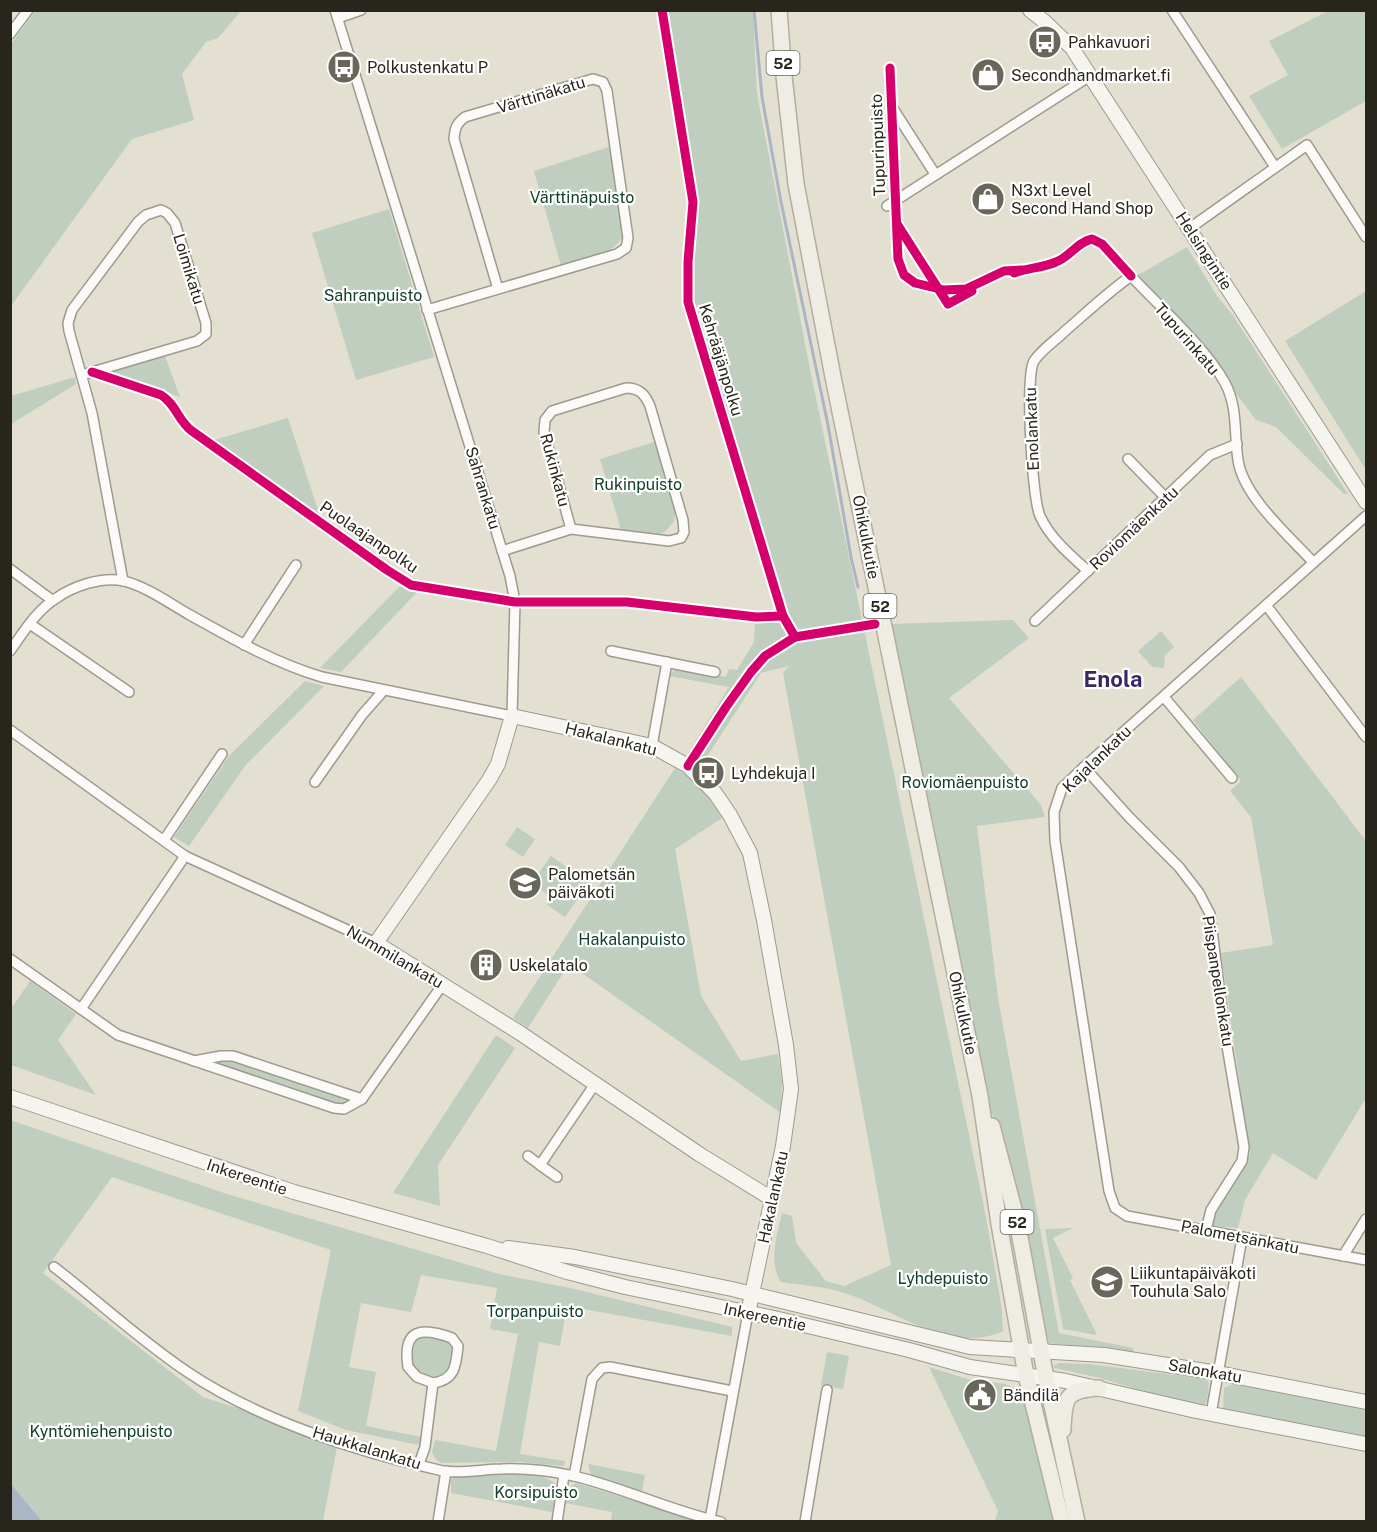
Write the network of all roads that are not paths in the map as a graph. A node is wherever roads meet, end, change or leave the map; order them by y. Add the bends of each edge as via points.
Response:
1 (28, 10) edge
2 (361, 10) edge
3 (779, 10) edge
4 (1030, 10) edge
5 (1172, 10) edge
6 (336, 14) edge
7 (10, 34) edge
8 (1090, 76) junction
9 (892, 106) dead end
10 (1275, 167) junction
11 (936, 174) junction
12 (887, 206) dead end
13 (1190, 228) junction
14 (1366, 237) edge
15 (1131, 276) joint
16 (498, 289) junction
17 (427, 310) junction
18 (82, 375) junction
19 (1237, 444) junction
20 (1128, 459) dead end
21 (1166, 498) junction
22 (1366, 502) edge
23 (1366, 516) edge
24 (571, 529) junction
25 (502, 550) junction
26 (1313, 562) junction
27 (296, 565) dead end
28 (10, 569) edge
29 (1088, 571) junction
30 (123, 581) junction
31 (52, 600) junction
32 (1266, 605) junction
33 (1035, 621) dead end
34 (30, 624) junction
35 (244, 645) junction
36 (10, 651) edge
37 (611, 651) dead end
38 (667, 662) junction
39 (716, 672) dead end
40 (384, 690) junction
41 (129, 692) dead end
42 (1164, 697) junction
43 (512, 716) junction
44 (10, 730) edge
45 (1366, 737) edge
46 (652, 746) junction
47 (222, 754) dead end
48 (1084, 767) junction
49 (1232, 778) dead end
50 (315, 782) dead end
51 (164, 840) junction
52 (185, 856) junction
53 (376, 943) junction
54 (10, 959) edge
55 (443, 984) junction
56 (81, 1009) junction
57 (192, 1061) junction
58 (595, 1084) junction
59 (980, 1096) junction
60 (10, 1097) edge
61 (362, 1099) junction
62 (528, 1156) dead end
63 (540, 1165) junction
64 (557, 1177) dead end
65 (772, 1199) junction
66 (1115, 1208) joint
67 (1366, 1219) edge
68 (1206, 1230) junction
69 (1242, 1238) junction
70 (487, 1246) junction
71 (1343, 1256) junction
72 (1366, 1260) edge
73 (54, 1267) dead end
74 (753, 1294) junction
75 (748, 1313) junction
76 (1021, 1350) junction
77 (1042, 1350) junction
78 (1218, 1373) junction
79 (1026, 1376) junction
80 (1046, 1378) junction
81 (433, 1383) junction
82 (1099, 1388) junction
83 (827, 1390) dead end
84 (732, 1391) junction
85 (1366, 1402) edge
86 (1210, 1414) junction
87 (1366, 1444) edge
88 (1063, 1451) junction
89 (419, 1464) junction
90 (446, 1471) junction
91 (569, 1475) junction
92 (438, 1521) edge
93 (556, 1521) edge
94 (715, 1521) edge
95 (805, 1521) edge
96 (1062, 1521) edge
97 (1077, 1521) edge

1 - 7 street
2 - 6 street
3 - 59 main road, Ohikulkutie / 52 via 796,184
4 - 8 street, Helsingintie via 1072,48
5 - 10 street
6 - 17 street, Sahrankatu
8 - 11 street
8 - 13 street, Helsingintie
9 - 11 street
10 - 13 street
10 - 14 street via 1307,145
11 - 12 street
13 - 22 street, Helsingintie
15 - 19 street, Tupurinkatu via 1201,351 1224,382 1233,403
15 - 29 street, Enolankatu via 1044,349 1033,363 1029,386 1034,490 1039,514 1052,536
16 - 16 street, Värttinäkatu via 626,248 628,238 613,124 607,91 598,79 465,117 454,129
16 - 17 street, Värttinäkatu
17 - 25 street, Sahrankatu
18 - 18 street, Loimikatu via 69,331 72,310 138,222 162,210 175,224 206,334 197,341
18 - 30 street, Loimikatu
19 - 21 street, Roviomäenkatu via 1210,455
19 - 26 street, Tupurinkatu via 1238,461 1249,490
20 - 21 street
21 - 29 street, Roviomäenkatu
23 - 26 street, Kajalankatu
24 - 24 street, Rukinkatu via 669,541 681,538 684,532 650,406 636,389 626,388 552,411 545,420 544,432
24 - 25 street, Rukinkatu
25 - 43 street, Sahrankatu via 515,602
26 - 32 street, Kajalankatu
27 - 35 street
28 - 31 street
29 - 33 street, Roviomäenkatu
30 - 31 street, Hakalankatu via 88,584
30 - 35 street, Hakalankatu
31 - 34 street, Hakalankatu
32 - 42 street, Kajalankatu
32 - 45 street
34 - 36 street, Hakalankatu
34 - 41 street
35 - 40 street, Hakalankatu via 301,671
37 - 38 street
38 - 39 street
38 - 46 street
40 - 43 street, Hakalankatu
40 - 50 street
42 - 48 street, Kajalankatu
42 - 49 street
43 - 46 street, Hakalankatu
43 - 53 street, Sahrankatu via 498,764 489,780
44 - 51 street, Nummilankatu
46 - 65 street, Hakalankatu via 688,766 715,793 744,840 754,867 791,1089
47 - 51 street
48 - 66 street, Kajalankatu via 1062,788 1054,812 1055,841 1109,1191
48 - 68 street, Piispanpellonkatu via 1179,867 1210,914 1244,1147 1242,1161 1211,1210
51 - 52 street, Nummilankatu
52 - 53 street, Nummilankatu
52 - 56 street
53 - 55 street, Nummilankatu
54 - 56 street
55 - 58 street, Nummilankatu
55 - 61 street
56 - 57 street via 118,1035
57 - 61 street via 233,1056
57 - 61 street via 334,1108 344,1109
58 - 63 street
58 - 65 street, Nummilankatu
59 - 76 main road, Ohikulkutie / 52
59 - 77 main road, Ohikulkutie / 52 via 993,1129 1017,1221
60 - 70 street, Inkereentie via 294,1192
62 - 63 street
63 - 64 street
65 - 74 street, Hakalankatu
66 - 68 street, Palometsänkatu via 1127,1216
67 - 71 street
68 - 69 street, Palometsänkatu
69 - 71 street, Palometsänkatu
69 - 78 street
70 - 74 street, Inkereentie via 575,1257
70 - 75 street, Inkereentie via 625,1287
71 - 72 street, Palometsänkatu
73 - 89 street, Haukkalankatu via 142,1339 224,1395 354,1447
74 - 75 street, Hakalankatu
74 - 76 street, Inkereentie via 953,1344
75 - 79 street, Inkereentie via 970,1367
75 - 84 street
76 - 77 street, Inkereentie
76 - 79 main road, Ohikulkutie / 52
77 - 78 street, Salonkatu via 1104,1355
77 - 80 main road, Ohikulkutie / 52
78 - 85 street, Salonkatu
78 - 86 street
79 - 80 street, Inkereentie
79 - 96 main road, Ohikulkutie / 52
80 - 82 street
80 - 88 main road, Ohikulkutie / 52
81 - 81 street via 445,1381 451,1375 457,1343 445,1335 421,1330 410,1339 408,1366 417,1377
81 - 89 street via 425,1447
82 - 86 street
82 - 88 main road via 1076,1391 1066,1400
83 - 95 street
84 - 91 street via 602,1368 592,1379
84 - 94 street
86 - 87 street
88 - 97 main road, Ohikulkutie / 52
89 - 90 street, Haukkalankatu
90 - 91 street, Haukkalankatu via 506,1468
90 - 92 street
91 - 93 street
91 - 94 street, Haukkalankatu

